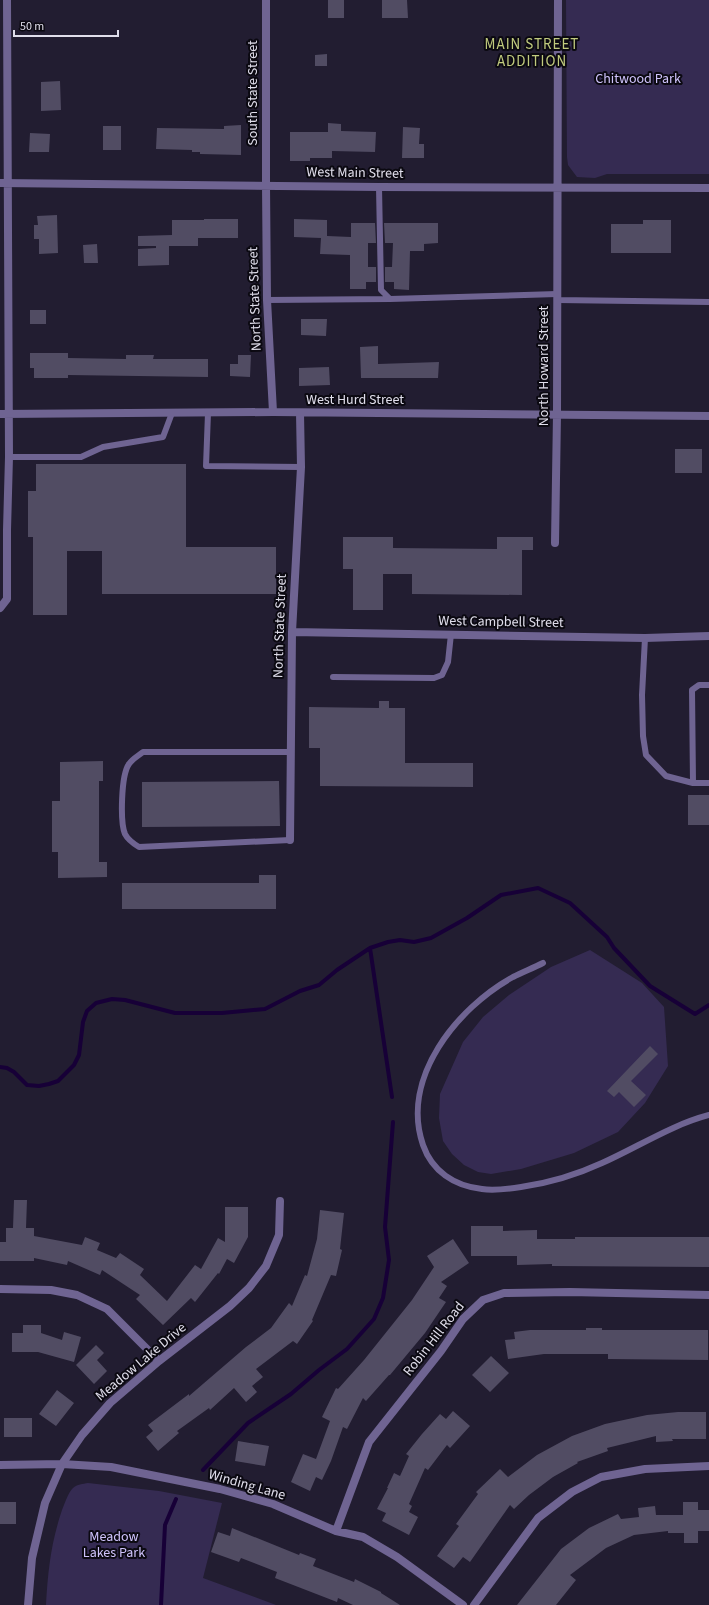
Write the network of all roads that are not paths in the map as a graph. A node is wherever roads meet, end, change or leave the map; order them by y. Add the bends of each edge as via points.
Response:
1 (7, 0) edge
2 (266, 0) edge
3 (558, 0) edge
4 (4, 183) edge
5 (266, 185) junction
6 (379, 187) junction
7 (557, 188) junction
8 (709, 188) edge
9 (557, 297) junction
10 (390, 299) junction
11 (267, 300) junction
12 (709, 302) edge
13 (273, 412) junction
14 (172, 413) junction
15 (208, 413) junction
16 (300, 413) junction
17 (0, 414) edge
18 (9, 414) junction
19 (557, 414) junction
20 (709, 416) edge
21 (9, 457) junction
22 (301, 467) junction
23 (555, 543) dead end
24 (0, 608) edge
25 (292, 632) junction
26 (451, 634) junction
27 (709, 636) edge
28 (645, 638) junction
29 (333, 677) dead end
30 (709, 685) edge
31 (290, 752) junction
32 (693, 783) junction
33 (709, 783) edge
34 (290, 840) joint
35 (543, 963) dead end
36 (709, 1115) edge
37 (280, 1201) dead end
38 (0, 1289) edge
39 (709, 1295) edge
40 (159, 1361) junction
41 (62, 1464) junction
42 (0, 1465) edge
43 (709, 1466) edge
44 (336, 1531) junction
45 (28, 1605) edge
46 (463, 1605) edge
47 (474, 1605) edge

1 - 4 street
2 - 5 street, South State Street
3 - 7 street, North Howard Street
4 - 5 street, West Main Street
4 - 18 street
5 - 6 street, West Main Street
5 - 11 street, North State Street
6 - 7 street, West Main Street
6 - 10 lane via 380,290
7 - 8 street, West Main Street
7 - 9 street, North Howard Street
9 - 10 lane
9 - 12 lane
9 - 19 street, North Howard Street
10 - 11 lane
11 - 13 street, North State Street
13 - 15 street, West Hurd Street
13 - 16 street, West Hurd Street
14 - 15 street, West Hurd Street
14 - 18 street, West Hurd Street
14 - 21 lane via 163,437 103,448 81,457
15 - 22 lane via 206,466
16 - 19 street, West Hurd Street
16 - 22 street, North State Street
17 - 18 street, West Hurd Street
18 - 21 street
19 - 20 street, West Hurd Street
19 - 23 street, North Howard Street
21 - 24 street via 6,599
22 - 25 street, North State Street
25 - 26 street, West Campbell Street
25 - 31 street, North State Street
26 - 28 street, West Campbell Street
26 - 29 lane via 448,662 442,675 434,678
27 - 28 street, West Campbell Street
28 - 32 lane via 643,736 646,755 666,776
30 - 32 lane via 692,690
31 - 34 street, North State Street
31 - 34 lane via 143,752 128,764 124,776 122,823 125,835 139,847
32 - 33 lane
35 - 36 lane via 512,978 475,1005 456,1023 444,1038 422,1080 416,1117 419,1134 434,1166 445,1177 461,1185 500,1190 562,1179 601,1164 689,1120
37 - 40 street, Meadow Lake Drive via 279,1235 266,1266 249,1288 230,1306
38 - 40 street via 51,1290 78,1295 107,1309
39 - 44 street, Robin Hill Road via 504,1293 483,1300 463,1319 369,1442
40 - 41 street, Meadow Lake Drive via 110,1403 82,1435
41 - 42 street, Winding Lane
41 - 44 street, Winding Lane via 111,1467 220,1489 273,1504
41 - 45 street, Meadow Lake Drive via 45,1503 32,1558
43 - 47 street via 645,1469 601,1478 572,1492 538,1518
44 - 46 street, Winding Lane via 363,1537 397,1557

